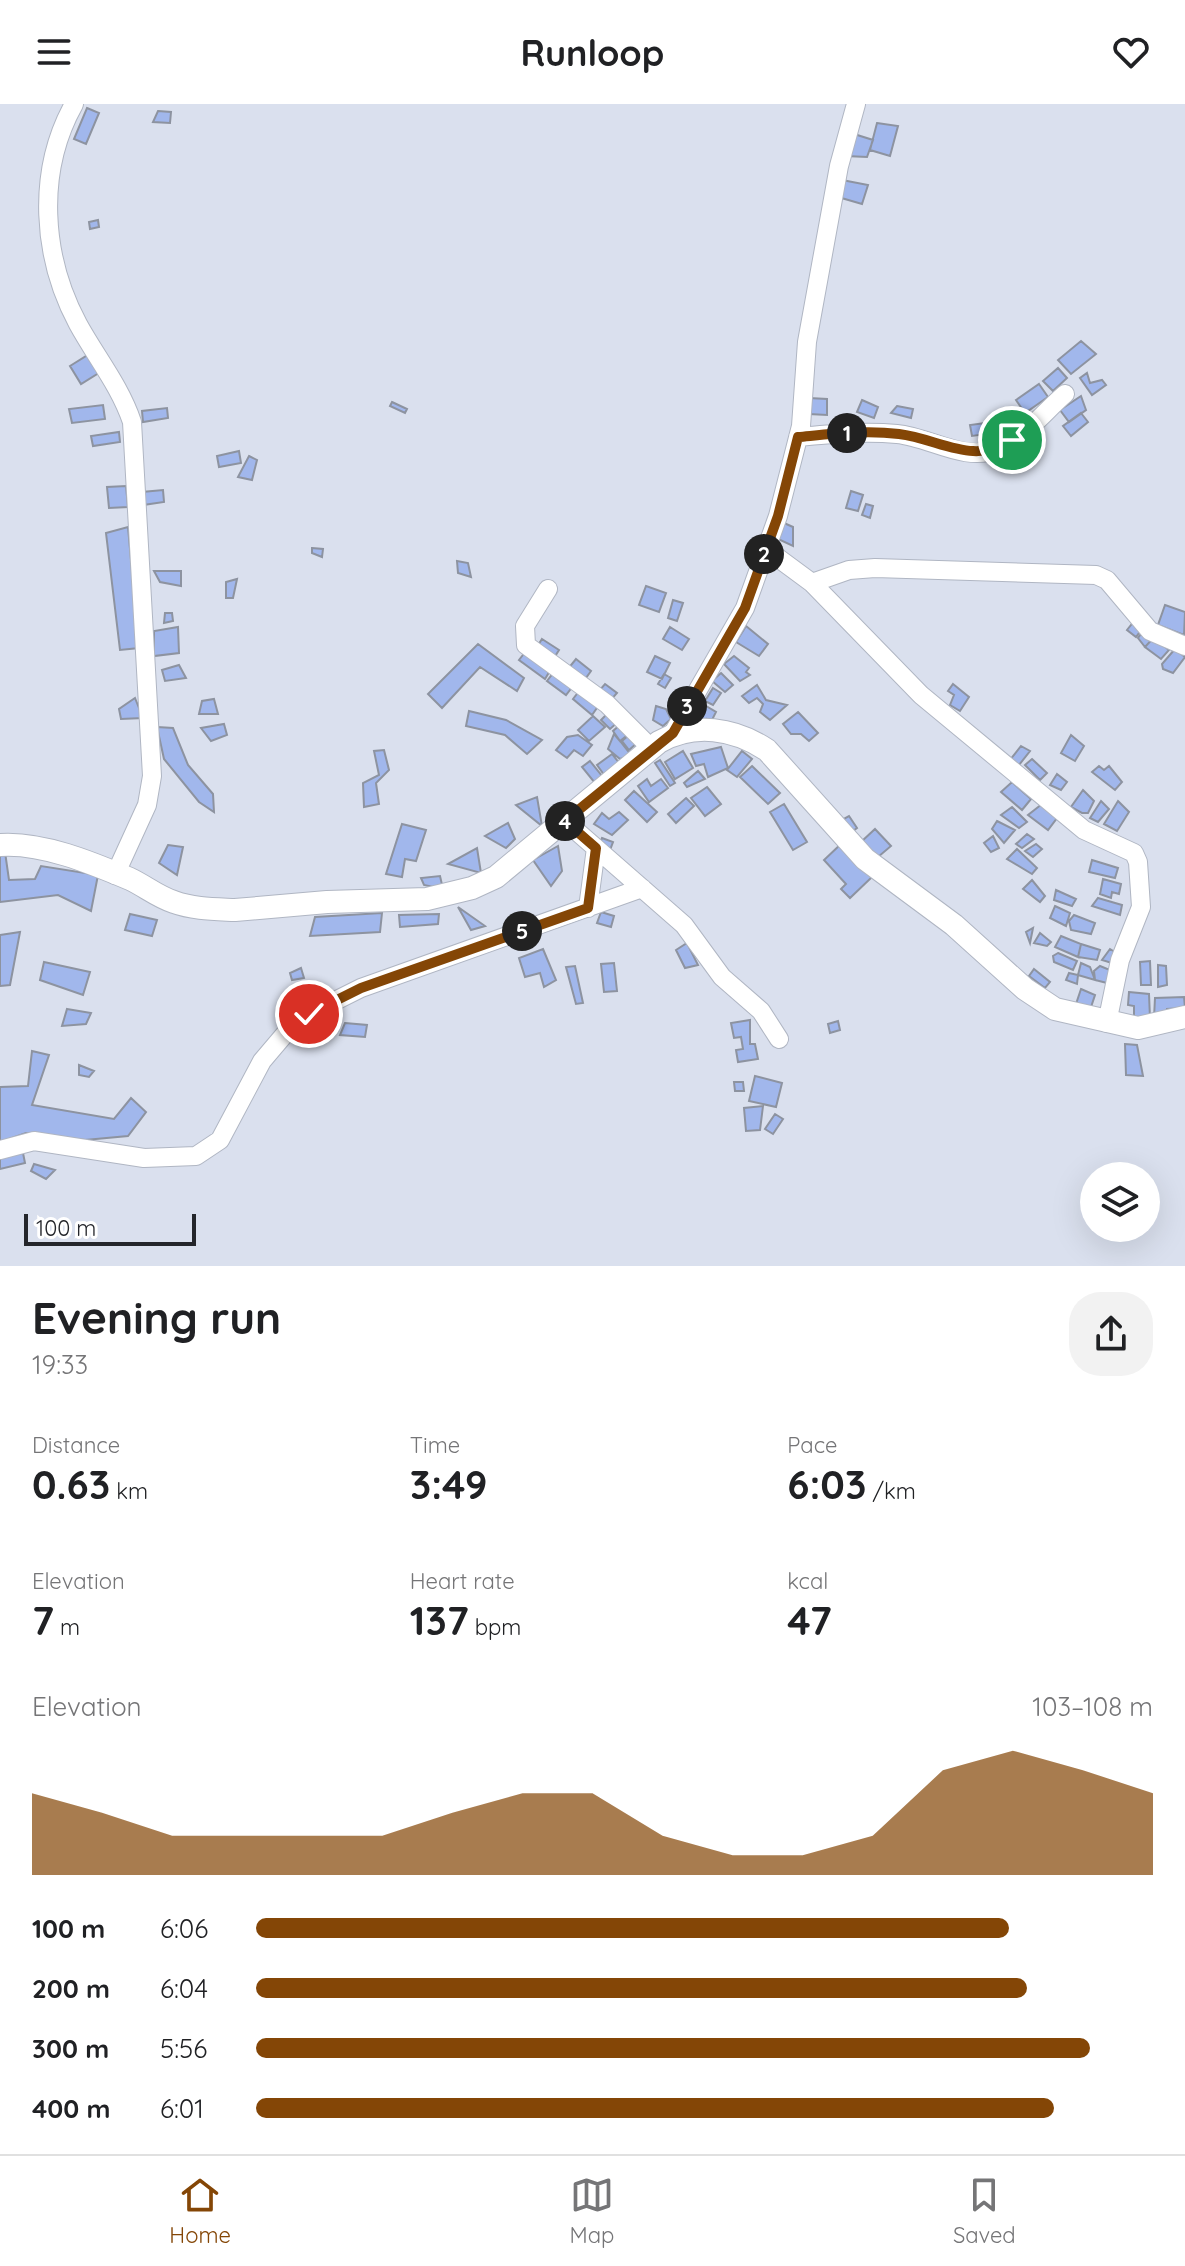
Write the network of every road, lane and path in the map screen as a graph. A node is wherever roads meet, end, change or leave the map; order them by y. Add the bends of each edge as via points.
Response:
1 (74, 104) edge
2 (856, 104) edge
3 (1065, 394) dead end
4 (798, 437) junction
5 (766, 549) junction
6 (812, 583) junction
7 (548, 589) dead end
8 (1185, 646) edge
9 (672, 735) junction
10 (651, 748) junction
11 (565, 821) junction
12 (0, 845) edge
13 (596, 848) junction
14 (115, 875) junction
15 (642, 888) junction
16 (588, 908) junction
17 (1185, 1017) edge
18 (1107, 1023) junction
19 (779, 1039) dead end
20 (0, 1150) edge

1 - 14 street via 49,182 51,251 58,283 132,422 146,654 151,790
2 - 4 street via 839,166 807,342
3 - 4 street via 1012,440 987,452 970,453 901,434
4 - 5 street
5 - 6 street
5 - 9 street via 745,608
6 - 8 street via 849,570 875,568 1096,575 1111,584 1150,631
6 - 18 street via 921,695 1084,830 1134,853 1141,907 1120,960
7 - 10 street via 525,626 526,645 614,710
9 - 10 main road
9 - 18 main road via 730,731 757,743 786,768 865,859 954,925 1025,989 1055,1009
10 - 11 main road
11 - 13 street
11 - 14 main road via 496,877 450,896 427,899 203,908 174,902
12 - 14 main road via 29,846
13 - 15 street
13 - 16 street
15 - 16 street
15 - 19 street via 684,925 722,977 761,1011
16 - 20 street via 361,988 309,1014 262,1061 220,1140 196,1156 144,1158 34,1141
17 - 18 main road via 1152,1027

